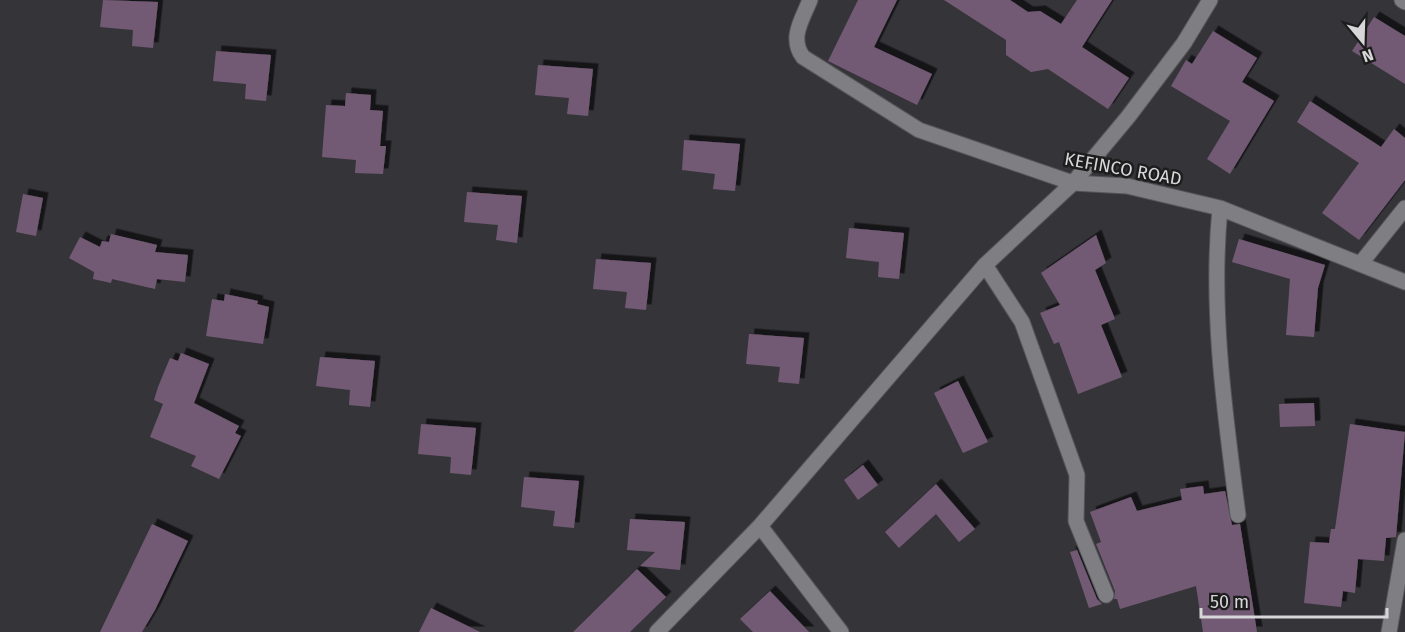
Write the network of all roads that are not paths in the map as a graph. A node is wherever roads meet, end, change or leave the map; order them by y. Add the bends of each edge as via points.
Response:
1 (810, 0) edge
2 (1210, 0) edge
3 (1073, 183) junction
4 (1220, 208) junction
5 (1405, 208) edge
6 (1361, 263) junction
7 (985, 265) junction
8 (1405, 282) edge
9 (1238, 515) dead end
10 (760, 525) junction
11 (1405, 540) edge
12 (1106, 595) dead end
13 (657, 632) edge
14 (841, 632) edge
15 (1389, 632) edge

1 - 3 street, KEFINCO ROAD via 795,36 797,50 803,57 919,130
2 - 3 street via 1184,43
3 - 4 street, KEFINCO ROAD via 1127,186
3 - 7 street
4 - 6 street, KEFINCO ROAD
4 - 9 street via 1217,315
5 - 6 street
6 - 8 street, KEFINCO ROAD
7 - 10 street
7 - 12 street via 1022,322 1077,475 1076,521
10 - 13 street
10 - 14 street
11 - 15 street

